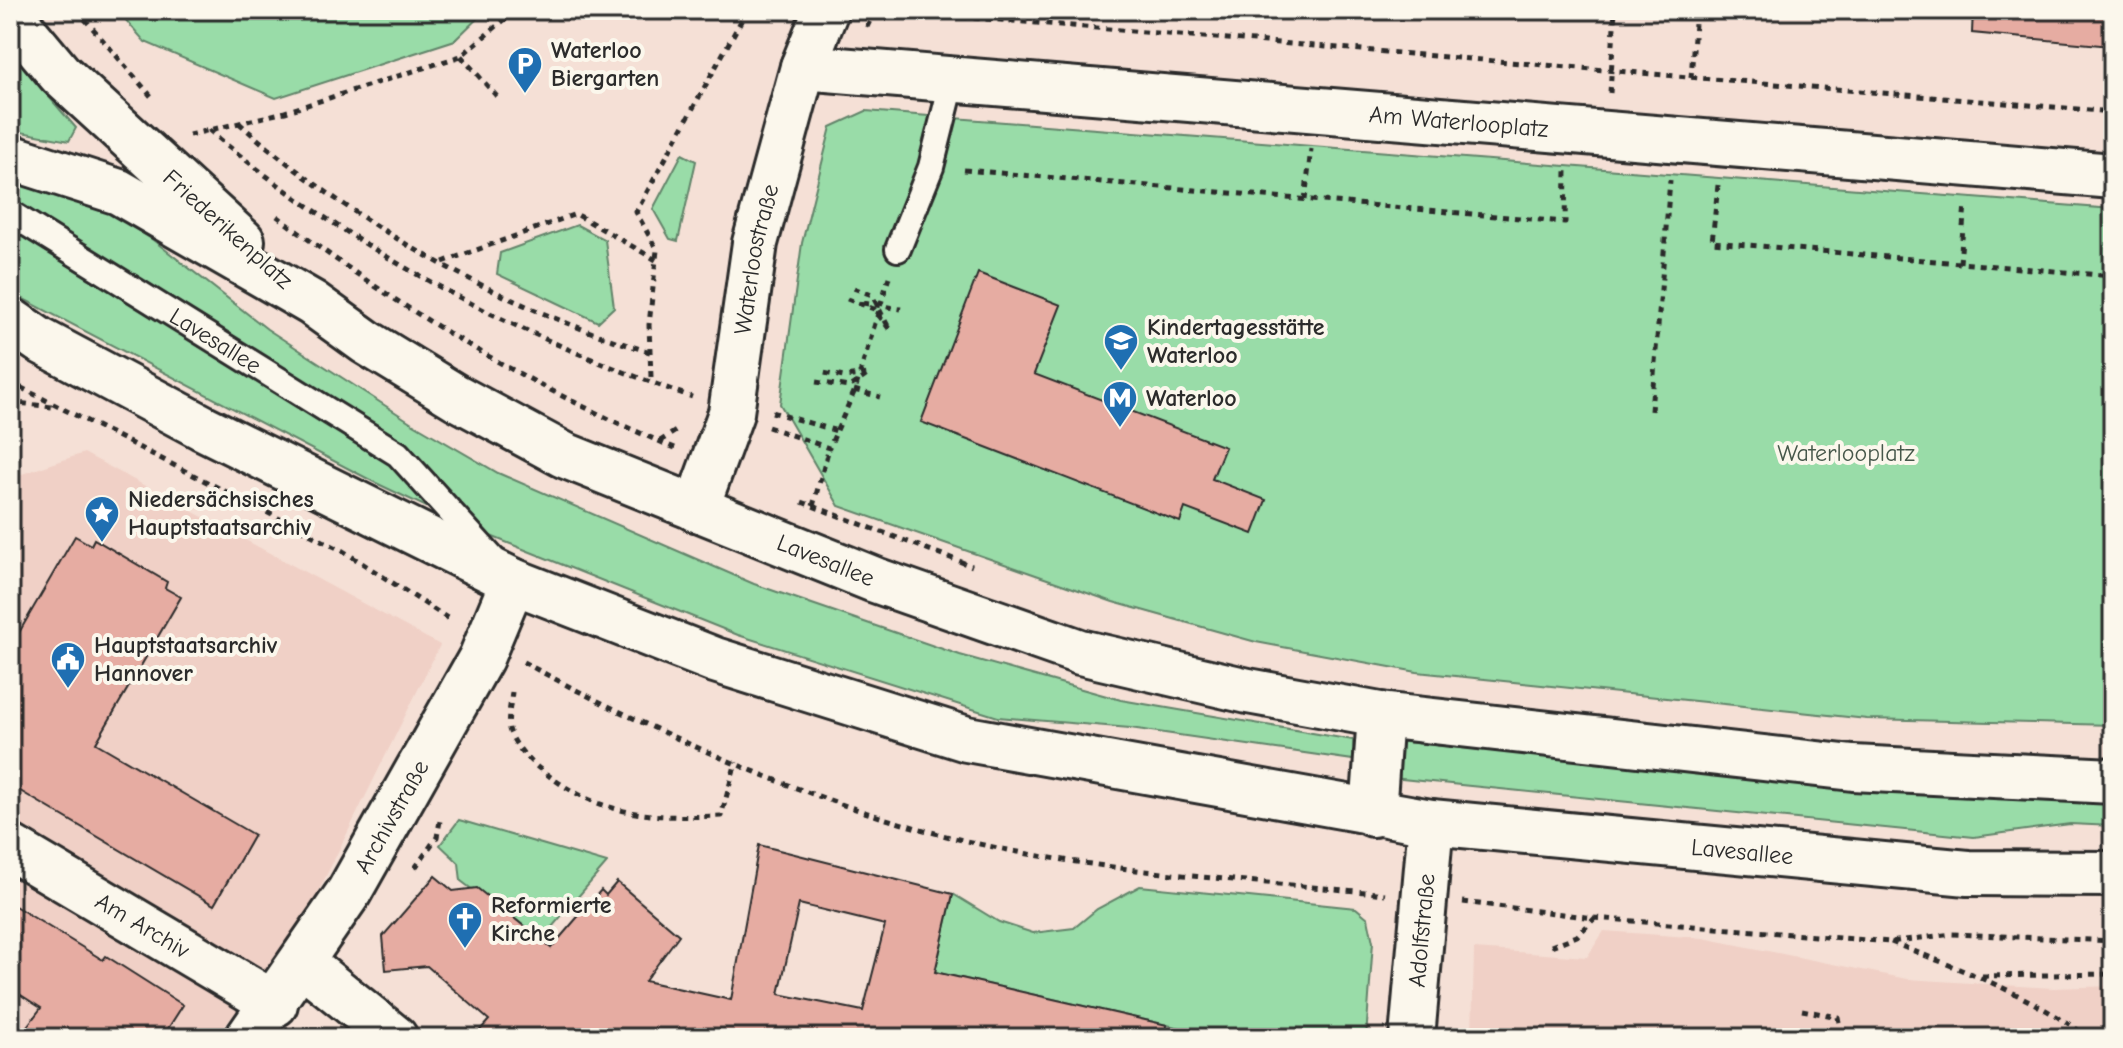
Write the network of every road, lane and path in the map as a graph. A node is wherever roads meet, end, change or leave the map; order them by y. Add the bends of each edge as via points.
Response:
1 (77, 10) edge
2 (516, 10) edge
3 (747, 10) edge
4 (826, 10) edge
5 (878, 10) edge
6 (1615, 10) edge
7 (1696, 10) edge
8 (10, 14) edge
9 (461, 56) junction
10 (803, 67) junction
11 (1611, 71) junction
12 (1691, 78) junction
13 (953, 79) junction
14 (499, 99) dead end
15 (156, 102) dead end
16 (2113, 112) edge
17 (239, 123) junction
18 (177, 124) dead end
19 (209, 130) junction
20 (1610, 134) junction
21 (188, 135) junction
22 (198, 146) dead end
23 (10, 157) edge
24 (1969, 164) junction
25 (1566, 166) dead end
26 (963, 170) dead end
27 (1670, 175) dead end
28 (2113, 176) edge
29 (1718, 179) dead end
30 (266, 208) dead end
31 (10, 213) edge
32 (898, 249) joint
33 (656, 260) junction
34 (442, 262) junction
35 (1960, 263) junction
36 (2113, 276) edge
37 (851, 287) dead end
38 (847, 299) dead end
39 (312, 303) junction
40 (862, 303) dead end
41 (880, 306) junction
42 (901, 309) dead end
43 (10, 320) edge
44 (650, 352) junction
45 (819, 372) dead end
46 (651, 377) dead end
47 (10, 382) edge
48 (816, 382) dead end
49 (834, 385) dead end
50 (855, 390) junction
51 (880, 397) dead end
52 (10, 402) edge
53 (1651, 411) dead end
54 (749, 412) junction
55 (837, 431) junction
56 (829, 448) junction
57 (712, 463) junction
58 (789, 497) dead end
59 (813, 506) junction
60 (696, 509) junction
61 (977, 568) dead end
62 (513, 581) junction
63 (512, 683) dead end
64 (1380, 715) junction
65 (736, 762) dead end
66 (2113, 781) edge
67 (1373, 814) junction
68 (1431, 822) junction
69 (10, 847) edge
70 (2113, 874) edge
71 (1595, 918) dead end
72 (2113, 941) edge
73 (1551, 946) dead end
74 (302, 963) junction
75 (2113, 974) edge
76 (1979, 976) junction
77 (275, 1004) junction
78 (1802, 1010) dead end
79 (248, 1038) edge
80 (395, 1038) edge
81 (1412, 1038) edge
82 (1842, 1038) edge
83 (2089, 1038) edge

1 - 15 path
2 - 9 path
3 - 33 path via 636,212 657,250
4 - 10 main road, Waterloostraße
5 - 11 path
6 - 11 path
7 - 12 path
8 - 39 main road, Friederikenplatz via 60,74
9 - 14 path
9 - 17 path
10 - 13 main road, Am Waterlooplatz
10 - 54 main road, Waterloostraße via 755,243
11 - 12 path
11 - 20 path
12 - 16 path
13 - 20 main road, Am Waterlooplatz
13 - 32 lane via 931,167
17 - 19 path
17 - 34 path via 316,186
18 - 21 path
19 - 21 path
19 - 54 path via 306,206 429,282 532,335
20 - 24 main road, Am Waterlooplatz
21 - 22 path
23 - 39 main road, Friederikenplatz via 119,192
24 - 28 main road, Am Waterlooplatz
24 - 35 path
25 - 26 path via 1565,222
27 - 53 path
29 - 35 path via 1712,242
30 - 57 path via 328,255 474,349 565,398
31 - 62 lane, Lavesallee via 398,454
32 - 41 path
33 - 34 path via 576,214
33 - 44 path
34 - 44 path via 590,334
35 - 36 path
37 - 38 path via 872,295 890,330 874,309
39 - 60 main road, Lavesallee via 456,397 564,455
40 - 41 path
41 - 42 path
41 - 50 path
43 - 62 main road, Lavesallee via 202,427
44 - 46 path
45 - 48 path via 869,374 849,387
47 - 52 path via 57,407
49 - 50 path
50 - 51 path
50 - 55 path
54 - 55 path
54 - 56 path
54 - 57 main road, Waterloostraße
55 - 56 path
56 - 59 path
57 - 60 main road, Waterloostraße
58 - 59 path
59 - 61 path
60 - 64 main road, Lavesallee via 875,580 1080,652
62 - 67 main road, Lavesallee via 715,660 967,739
62 - 74 main road, Archivstraße via 481,658 349,892
63 - 65 path via 509,729 529,761 597,804 631,814 721,816
64 - 66 main road, Lavesallee via 1853,768
64 - 67 main road
67 - 68 main road, Lavesallee
68 - 70 main road, Lavesallee via 1968,873
68 - 81 main road, Adolfstraße
69 - 77 main road, Am Archiv
71 - 73 path via 1577,936
72 - 76 path via 1952,934 1890,942
74 - 77 main road, Archivstraße
74 - 80 main road
75 - 76 path
76 - 83 path
77 - 79 main road, Archivstraße
78 - 82 path via 1838,1017

